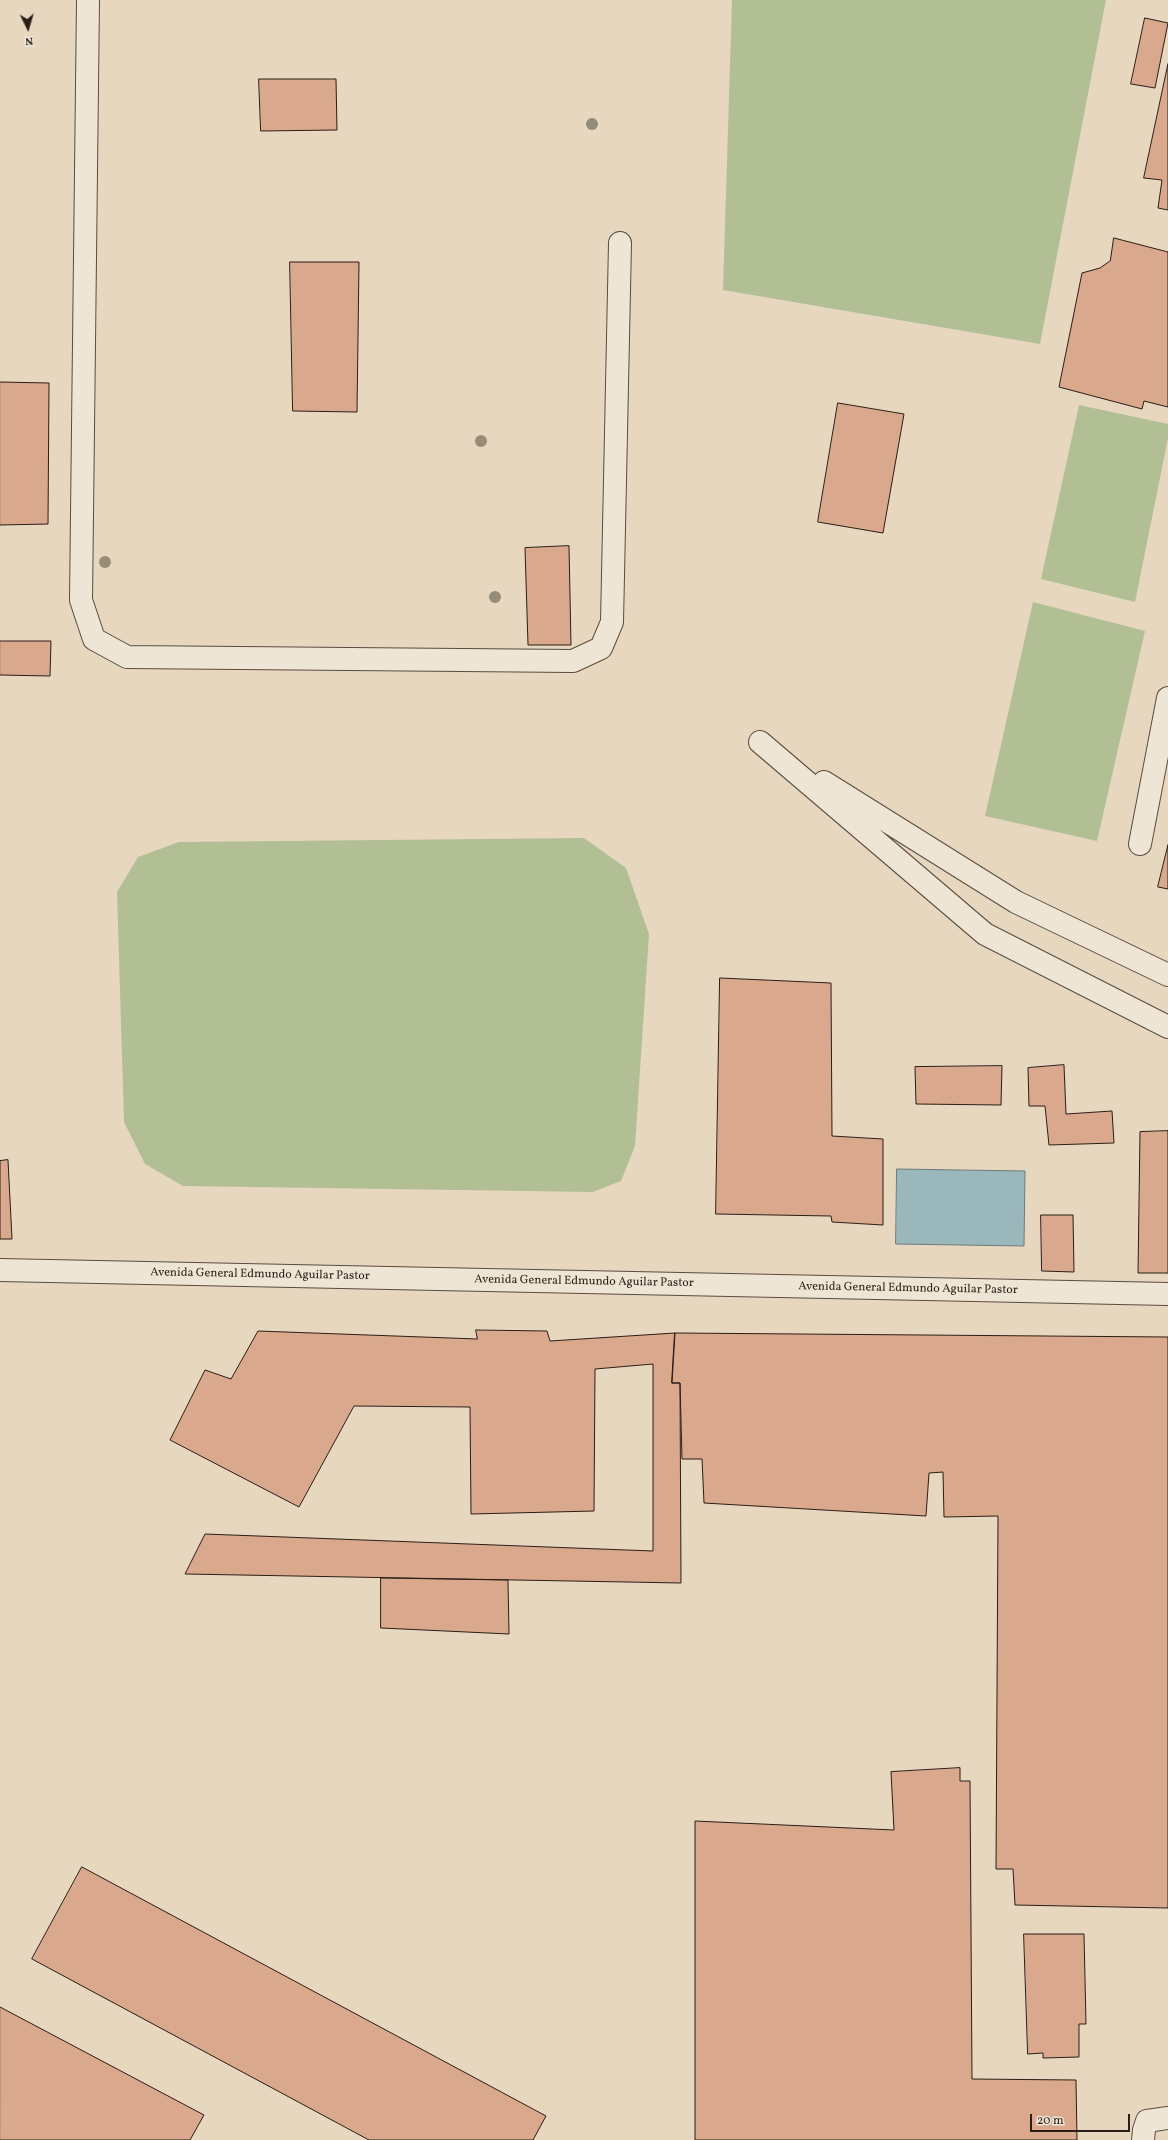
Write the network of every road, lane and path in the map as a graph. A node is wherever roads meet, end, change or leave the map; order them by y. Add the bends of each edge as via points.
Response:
1 (88, 0) edge
2 (620, 243) dead end
3 (1168, 698) edge
4 (1140, 844) dead end
5 (1168, 975) edge
6 (1168, 1027) edge
7 (0, 1270) edge
8 (1168, 1294) edge
9 (1168, 2118) edge
10 (1143, 2140) edge

1 - 2 street via 81,600 94,639 127,657 573,661 601,648 612,622
3 - 4 street
5 - 6 street via 1016,902 760,742 985,934
7 - 8 street, Avenida General Edmundo Aguilar Pastor
9 - 10 street via 1147,2120

